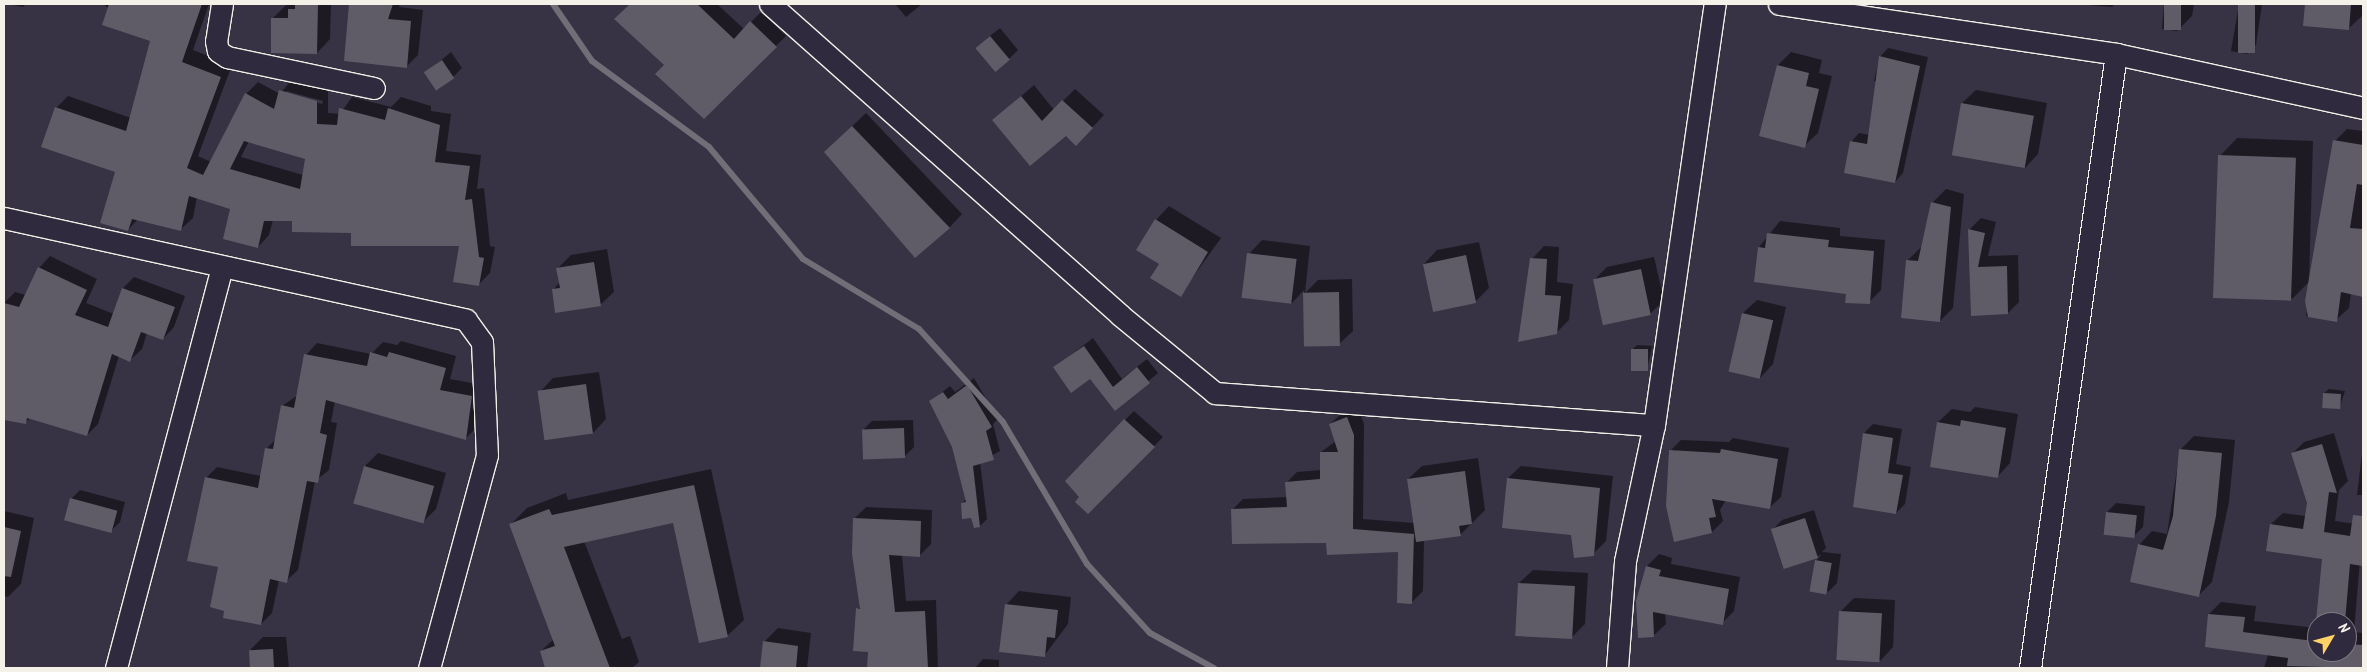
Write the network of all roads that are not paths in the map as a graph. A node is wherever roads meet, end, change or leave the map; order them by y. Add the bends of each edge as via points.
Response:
1 (222, 4) edge
2 (770, 4) edge
3 (1715, 4) edge
4 (1779, 4) edge
5 (2116, 54) junction
6 (374, 88) dead end
7 (2363, 108) edge
8 (4, 218) edge
9 (222, 267) junction
10 (1654, 425) junction
11 (116, 668) edge
12 (429, 668) edge
13 (1616, 668) edge
14 (2030, 668) edge

1 - 6 street via 216,41 218,51 227,57
2 - 10 street via 1120,315 1215,393
3 - 10 street
4 - 5 street
5 - 7 street
5 - 14 street
8 - 9 street
9 - 11 street
9 - 12 street via 466,320 482,342 487,455
10 - 13 street via 1625,561

